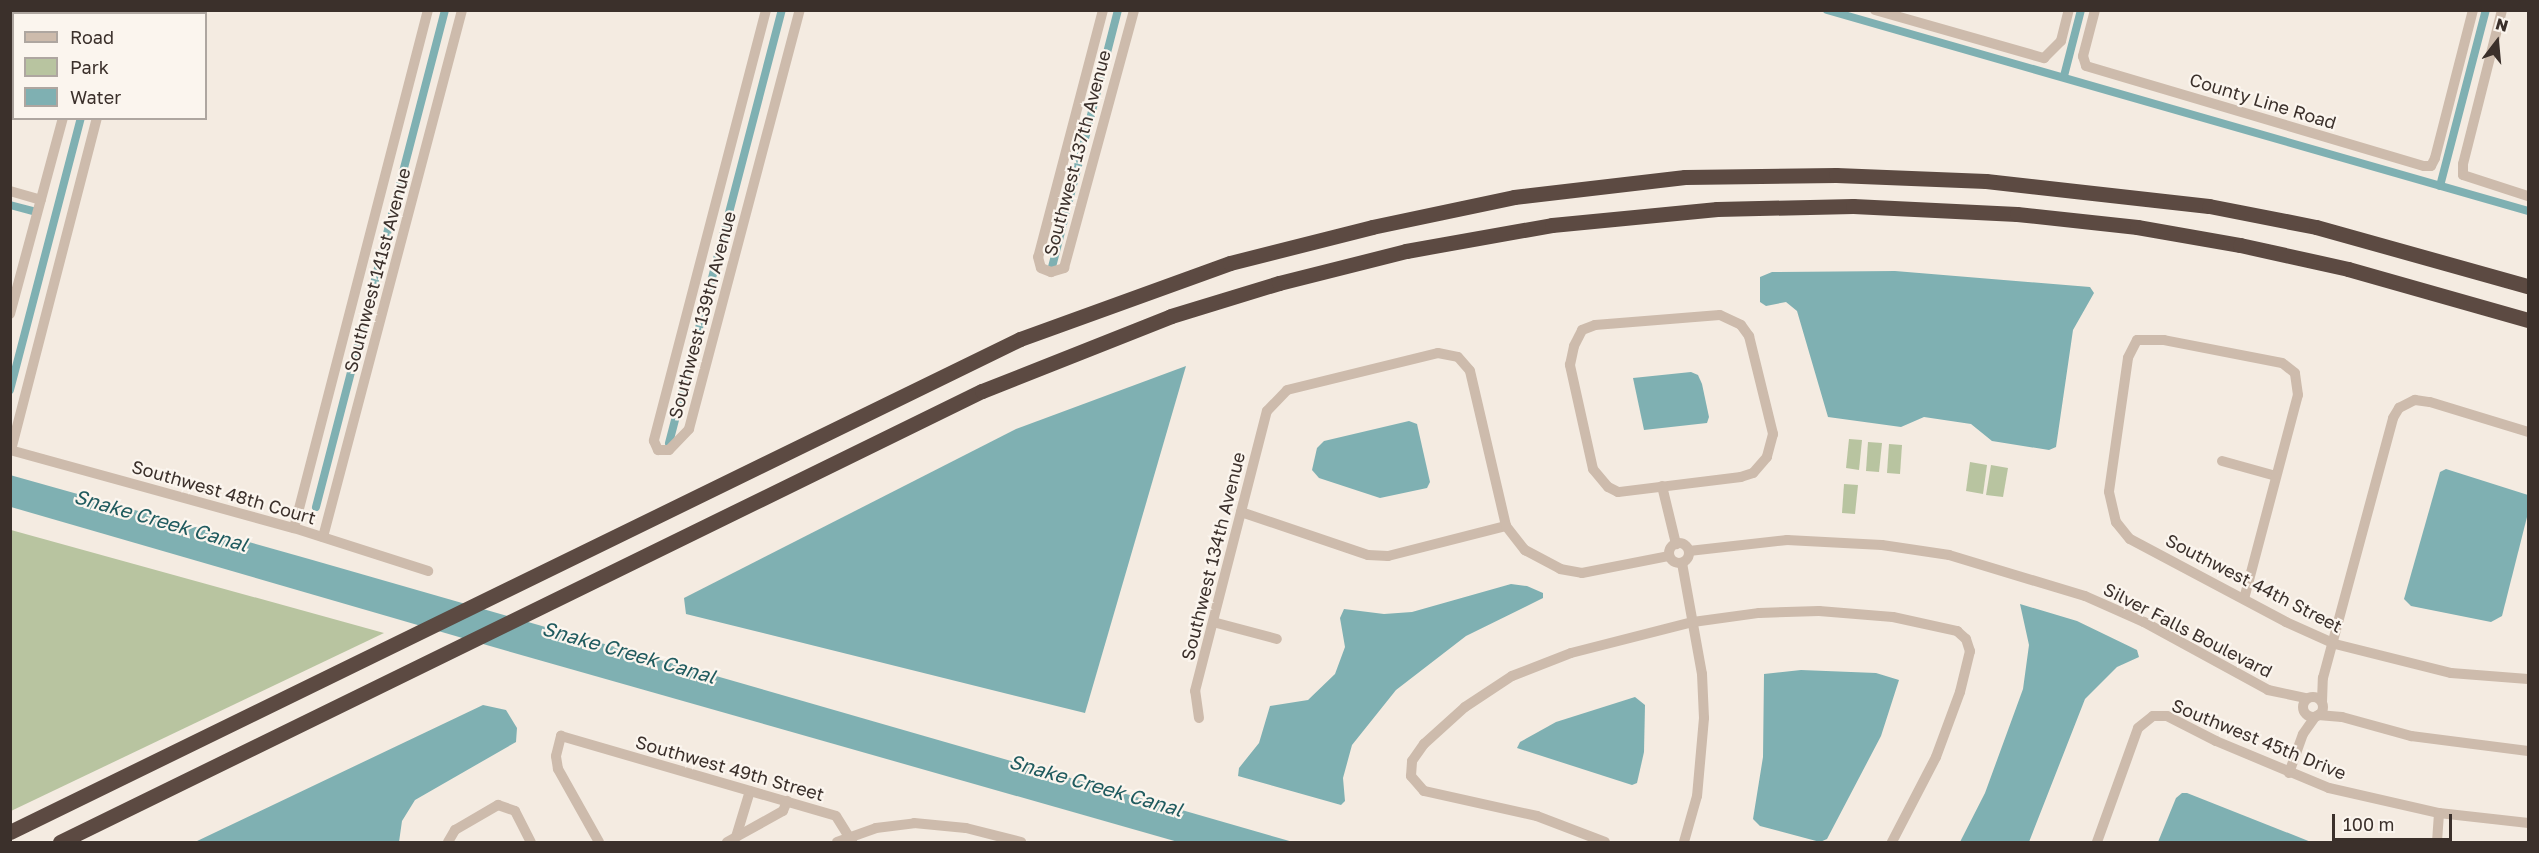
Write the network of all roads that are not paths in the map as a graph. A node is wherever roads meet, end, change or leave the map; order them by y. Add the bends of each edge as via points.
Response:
1 (428, 10) edge
2 (462, 10) edge
3 (766, 10) edge
4 (800, 10) edge
5 (1103, 10) edge
6 (1134, 10) edge
7 (1875, 10) edge
8 (2069, 10) edge
9 (2095, 10) edge
10 (2473, 10) edge
11 (2502, 10) edge
12 (62, 120) edge
13 (96, 120) edge
14 (10, 191) edge
15 (2529, 196) edge
16 (41, 200) junction
17 (2529, 286) edge
18 (10, 314) edge
19 (2529, 320) edge
20 (2529, 432) edge
21 (11, 450) edge
22 (2222, 461) dead end
23 (2276, 476) junction
24 (1662, 486) junction
25 (1241, 512) junction
26 (1506, 526) junction
27 (294, 528) junction
28 (324, 537) junction
29 (1676, 543) junction
30 (1689, 551) junction
31 (1669, 556) junction
32 (1682, 563) junction
33 (428, 571) dead end
34 (2244, 599) junction
35 (1213, 621) junction
36 (1693, 622) junction
37 (1277, 639) dead end
38 (2335, 644) junction
39 (2529, 679) edge
40 (2313, 707) junction
41 (1199, 717) dead end
42 (2529, 751) edge
43 (2289, 772) junction
44 (750, 791) junction
45 (787, 801) junction
46 (2439, 813) junction
47 (2529, 823) edge
48 (10, 832) edge
49 (731, 840) edge
50 (851, 840) edge
51 (448, 841) edge
52 (60, 843) edge
53 (531, 843) edge
54 (599, 843) edge
55 (837, 843) edge
56 (1021, 843) edge
57 (1605, 843) edge
58 (1684, 843) edge
59 (1892, 843) edge
60 (2097, 843) edge
61 (2437, 843) edge

1 - 27 street, Southwest 141st Avenue
2 - 28 street, Southwest 141st Avenue
3 - 4 street, Southwest 139th Avenue via 654,441 658,450 669,450 689,429
5 - 6 street, Southwest 137th Avenue via 1038,257 1041,268 1052,272 1064,267
7 - 8 street via 2044,58 2054,52
9 - 10 street, County Line Road via 2083,56 2086,66 2431,166
11 - 15 street via 2463,175
12 - 16 street
13 - 21 street
14 - 16 street
16 - 18 street
17 - 48 highway via 2316,227 2209,206 1986,181 1836,175 1685,177 1514,197 1372,226 1230,263 1031,335 935,378
19 - 52 highway via 2348,269 2240,245 2137,227 2018,214 1853,206 1717,208 1552,225 1406,251 1279,283 1171,316 982,390
20 - 38 street via 2430,402 2405,402 2393,418
21 - 27 street, Southwest 48th Court
22 - 23 street
23 - 34 street
23 - 34 street, Southwest 44th Street via 2298,395 2295,374 2290,368 2156,338 2136,340 2128,358 2109,492 2116,522 2130,539
24 - 24 street via 1754,474 1772,445 1773,434 1749,336 1741,326 1720,315 1595,325 1582,330 1574,346 1570,366 1593,469 1608,487 1618,492
24 - 29 street
25 - 26 street via 1368,555 1388,556
25 - 26 street, Southwest 134th Avenue via 1271,403 1287,390 1438,353 1458,357 1470,371
25 - 35 street, Southwest 134th Avenue
26 - 31 street via 1525,550 1543,562 1582,573
27 - 28 street, Southwest 48th Court
28 - 33 street, Southwest 48th Court
29 - 30 street
29 - 31 street
30 - 32 street
30 - 40 street, Silver Falls Boulevard via 1787,540 1882,545 1949,555 2085,596 2283,696
31 - 32 street via 1675,563
32 - 36 street
34 - 38 street, Southwest 44th Street
35 - 37 street
35 - 41 street, Southwest 134th Avenue via 1195,691
36 - 57 street via 1571,653 1512,676 1465,707 1424,744 1412,761 1411,776 1424,791 1537,816
36 - 58 street via 1702,674 1703,756
36 - 59 street via 1759,613 1819,611 1893,617 1957,631 1966,639 1970,651 1960,692 1936,757
38 - 39 street, Southwest 44th Street via 2451,673
38 - 40 street
40 - 42 street, Silver Falls Boulevard via 2411,736
40 - 43 street
43 - 46 street, Southwest 45th Drive via 2329,788
43 - 60 street, Southwest 45th Drive via 2167,716 2153,716 2138,728
44 - 45 street, Southwest 49th Street
44 - 49 street
44 - 54 street, Southwest 49th Street via 561,736 556,756 558,769
45 - 49 street via 783,811
45 - 50 street, Southwest 49th Street via 836,816
46 - 47 street, Southwest 45th Drive
46 - 61 street
50 - 55 street
50 - 56 street via 898,824 931,823
51 - 53 street via 466,822 498,806 515,811

